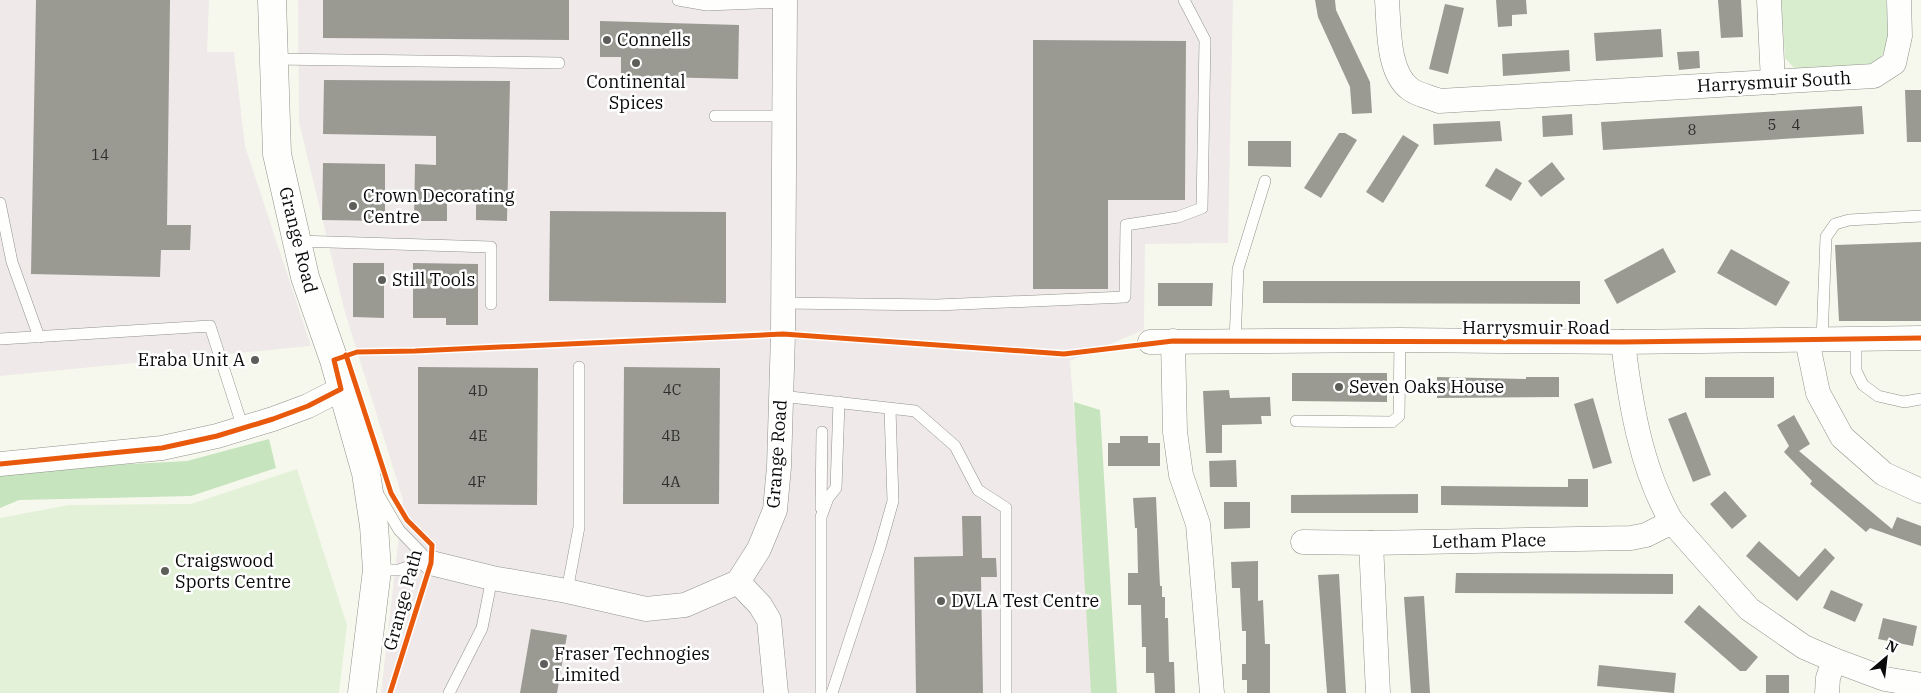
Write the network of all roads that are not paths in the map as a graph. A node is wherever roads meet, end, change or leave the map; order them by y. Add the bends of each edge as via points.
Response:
1 (272, 0) edge
2 (678, 0) edge
3 (1184, 0) edge
4 (1387, 0) edge
5 (1769, 0) edge
6 (1899, 0) edge
7 (785, 1) edge
8 (273, 59) junction
9 (559, 63) dead end
10 (1773, 82) junction
11 (716, 116) dead end
12 (784, 116) junction
13 (1265, 181) dead end
14 (0, 203) edge
15 (1921, 216) edge
16 (297, 241) junction
17 (782, 303) junction
18 (491, 304) dead end
19 (39, 337) junction
20 (1921, 338) edge
21 (0, 339) edge
22 (1856, 339) junction
23 (1400, 340) junction
24 (1815, 340) junction
25 (1235, 341) junction
26 (1623, 342) junction
27 (579, 367) dead end
28 (341, 389) junction
29 (781, 396) junction
30 (1921, 399) edge
31 (839, 402) junction
32 (890, 408) junction
33 (1296, 421) dead end
34 (243, 428) junction
35 (822, 432) dead end
36 (0, 464) edge
37 (366, 473) junction
38 (1921, 491) edge
39 (821, 517) junction
40 (1672, 522) junction
41 (1303, 542) dead end
42 (1371, 543) junction
43 (431, 563) junction
44 (377, 570) junction
45 (492, 578) junction
46 (738, 582) junction
47 (567, 591) junction
48 (1834, 660) junction
49 (1921, 685) edge
50 (362, 693) edge
51 (449, 693) edge
52 (776, 693) edge
53 (821, 693) edge
54 (832, 693) edge
55 (1006, 693) edge
56 (1212, 693) edge
57 (1378, 693) edge
58 (1827, 693) edge

1 - 8 street, Grange Road
2 - 7 lane via 706,4
3 - 17 lane via 1205,40 1202,208 1178,218 1126,225 1124,297 937,304
4 - 10 street, Harrysmuir South via 1390,49 1400,78 1411,90 1439,101
5 - 10 street
6 - 10 street, Harrysmuir South via 1900,36 1894,63 1874,76
7 - 12 street, Grange Road
8 - 9 lane
8 - 16 street, Grange Road via 277,154
11 - 12 lane
12 - 17 street, Grange Road
13 - 25 lane via 1238,269
14 - 19 lane via 12,262
15 - 24 lane via 1849,220 1835,224 1826,238
16 - 18 lane via 491,247
16 - 28 street, Grange Road via 305,277
17 - 29 street, Grange Road
19 - 21 lane
19 - 34 lane via 210,326
20 - 22 street, Harrysmuir Road
22 - 24 street, Harrysmuir Road
22 - 30 lane via 1856,371 1863,386 1878,396 1904,402
23 - 25 street, Harrysmuir Road
23 - 26 street, Harrysmuir Road
23 - 33 lane via 1399,416 1392,422
24 - 26 street, Harrysmuir Road
24 - 38 street via 1818,393 1842,437 1884,474
25 - 56 street, Harrysmuir Road via 1162,342 1181,475 1198,524
26 - 40 street via 1629,396 1644,454
27 - 47 lane via 578,527
28 - 34 street via 308,406
28 - 37 street, Grange Road
29 - 31 lane
29 - 46 street, Grange Road via 774,510 759,549
31 - 32 lane
31 - 39 lane via 836,488 828,498
32 - 54 lane via 893,501
32 - 55 lane via 915,411 922,417 955,446 978,490 1006,508
34 - 36 street via 162,448
35 - 39 lane
37 - 43 lane, Grange Road via 399,530
37 - 44 street, Grange Road
39 - 53 lane
40 - 42 street, Letham Place via 1646,536 1630,538
40 - 48 street via 1749,609 1804,647
41 - 42 street, Letham Place
42 - 57 street
43 - 44 lane via 398,570
43 - 45 street
44 - 50 street, Grange Road
45 - 47 street
45 - 51 lane via 482,628
46 - 47 street via 685,605 646,609
46 - 52 street via 760,605 769,620
48 - 49 street via 1885,679
48 - 58 street

